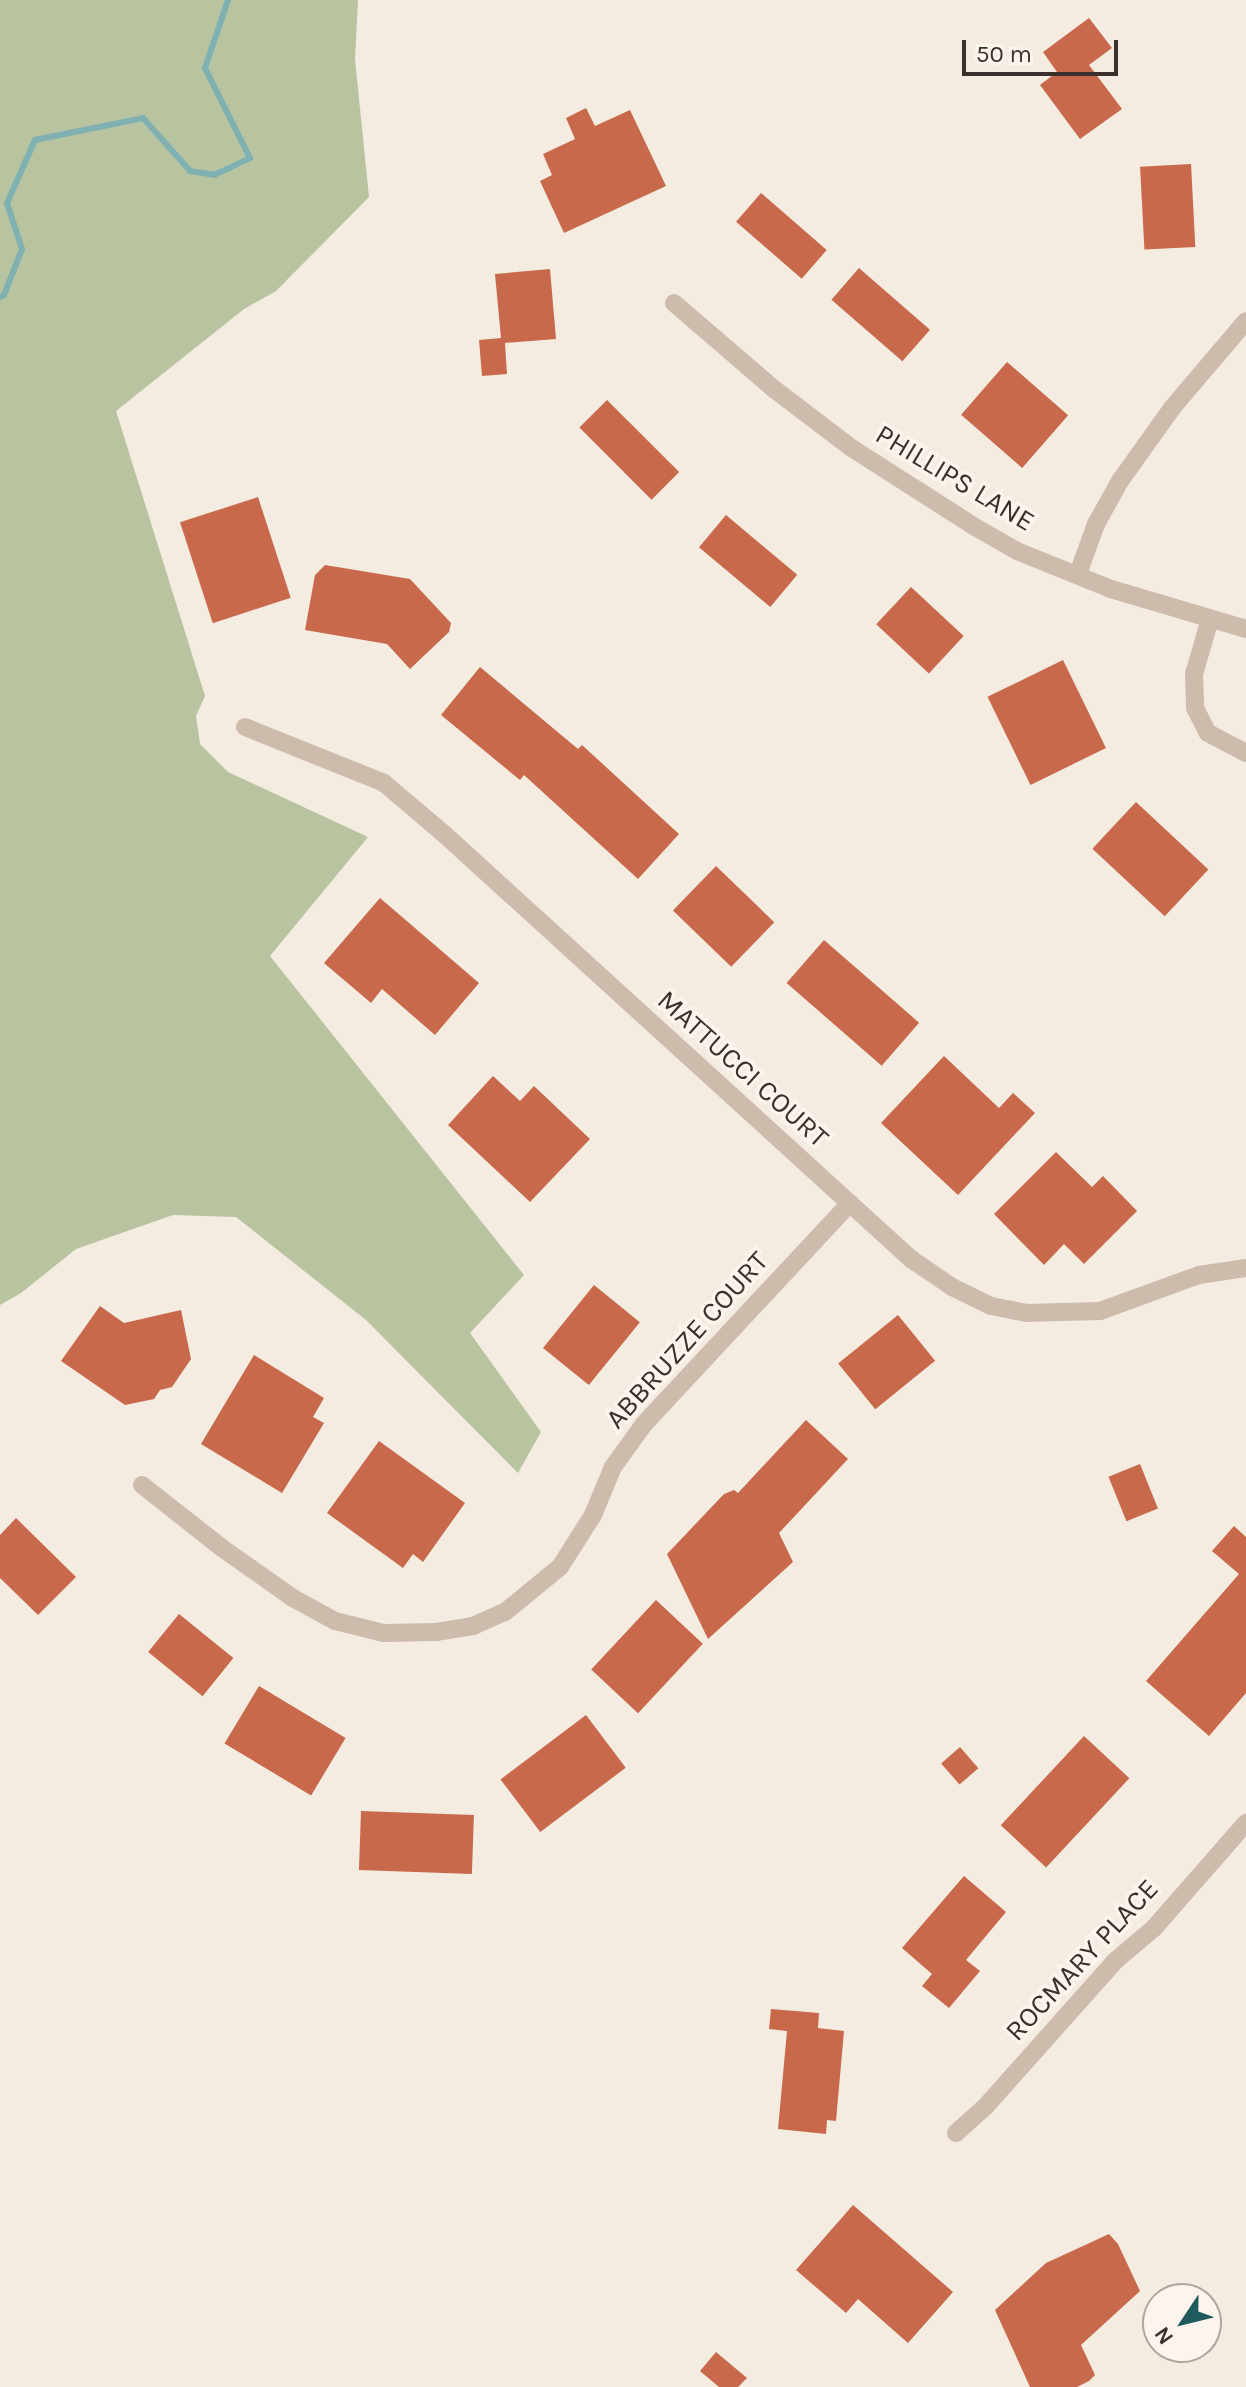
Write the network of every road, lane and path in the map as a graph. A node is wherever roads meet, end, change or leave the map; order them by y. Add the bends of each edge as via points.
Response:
1 (674, 303) dead end
2 (1246, 321) edge
3 (1078, 574) junction
4 (1210, 619) junction
5 (1246, 629) edge
6 (245, 727) dead end
7 (1246, 753) edge
8 (850, 1203) junction
9 (1246, 1268) edge
10 (142, 1485) dead end
11 (1246, 1823) edge
12 (956, 2133) dead end

1 - 3 street, PHILLIPS LANE via 850,447 1017,551
2 - 3 street via 1180,398 1120,481 1096,524
3 - 4 street, PHILLIPS LANE
4 - 5 street, PHILLIPS LANE
4 - 7 street via 1194,674 1195,708 1208,733
6 - 8 street, MATTUCCI COURT via 384,783
8 - 9 street, MATTUCCI COURT via 911,1259 952,1287 991,1306 1026,1313 1100,1311 1199,1275
8 - 10 street, ABBRUZZE COURT via 644,1424 613,1467 593,1515 560,1567 505,1612 473,1626 384,1633 335,1621 222,1548
11 - 12 street, ROCMARY PLACE via 1154,1928 1115,1961

